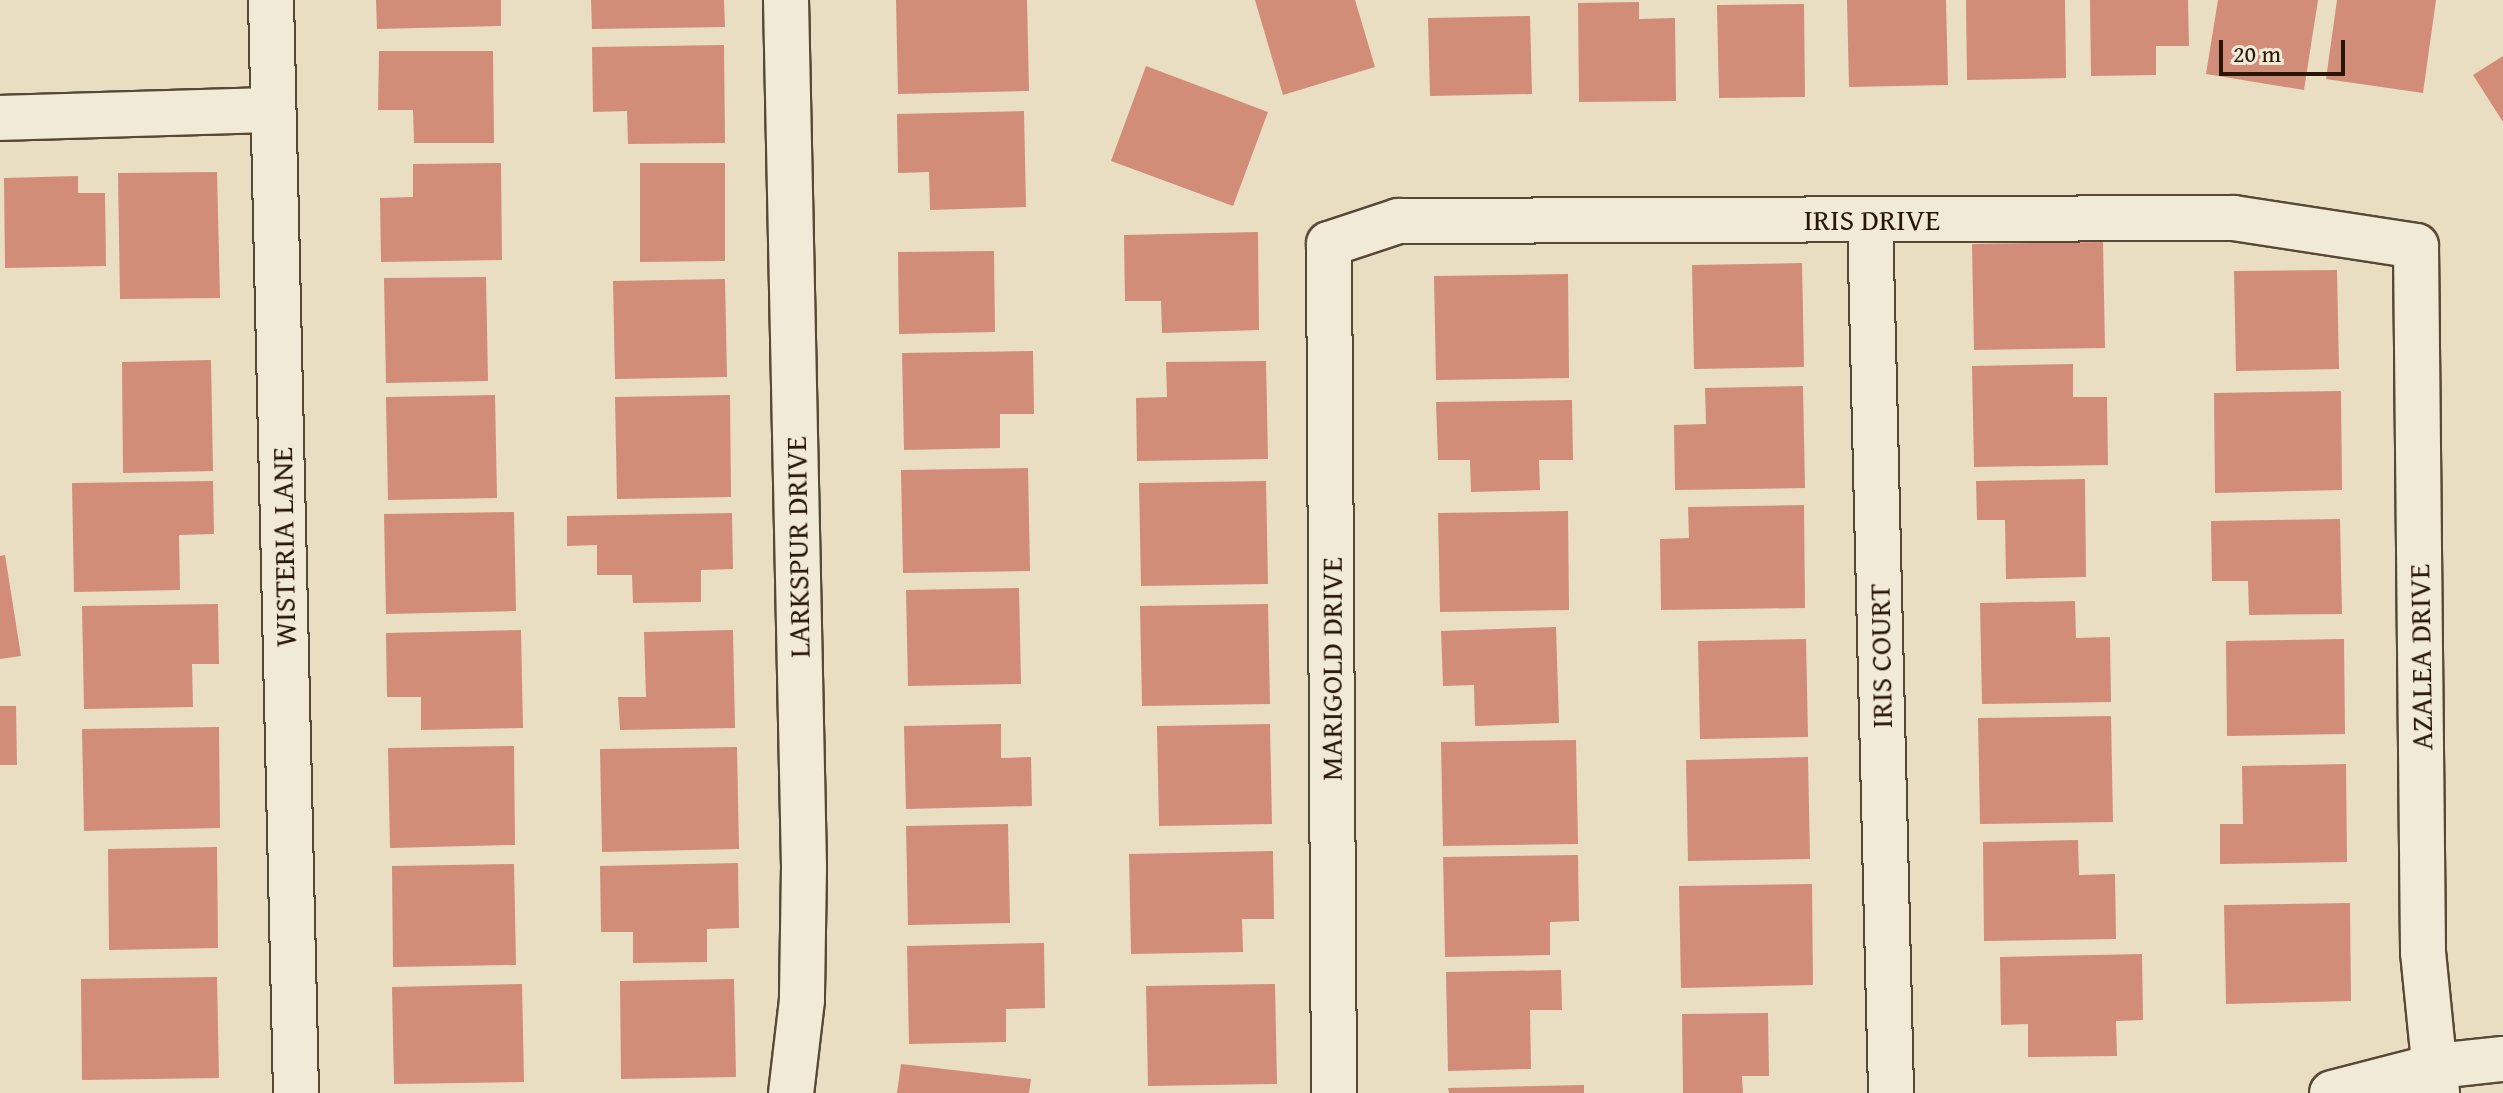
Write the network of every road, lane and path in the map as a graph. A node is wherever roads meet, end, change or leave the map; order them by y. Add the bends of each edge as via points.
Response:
1 (271, 0) edge
2 (786, 0) edge
3 (273, 110) junction
4 (0, 118) edge
5 (1870, 219) junction
6 (1329, 244) joint
7 (2416, 246) joint
8 (2503, 1059) edge
9 (2437, 1080) edge
10 (296, 1093) edge
11 (791, 1093) edge
12 (1334, 1093) edge
13 (1891, 1093) edge
14 (2332, 1093) edge

1 - 3 street, WISTERIA LANE
2 - 11 street, LARKSPUR DRIVE via 804,867 802,1000
3 - 4 street
3 - 10 street, WISTERIA LANE
5 - 6 street, IRIS DRIVE via 1398,221
5 - 7 street, IRIS DRIVE via 2234,218
5 - 13 street, IRIS COURT
6 - 12 street, MARIGOLD DRIVE
7 - 9 street, AZALEA DRIVE via 2423,952
8 - 9 street
9 - 14 street

